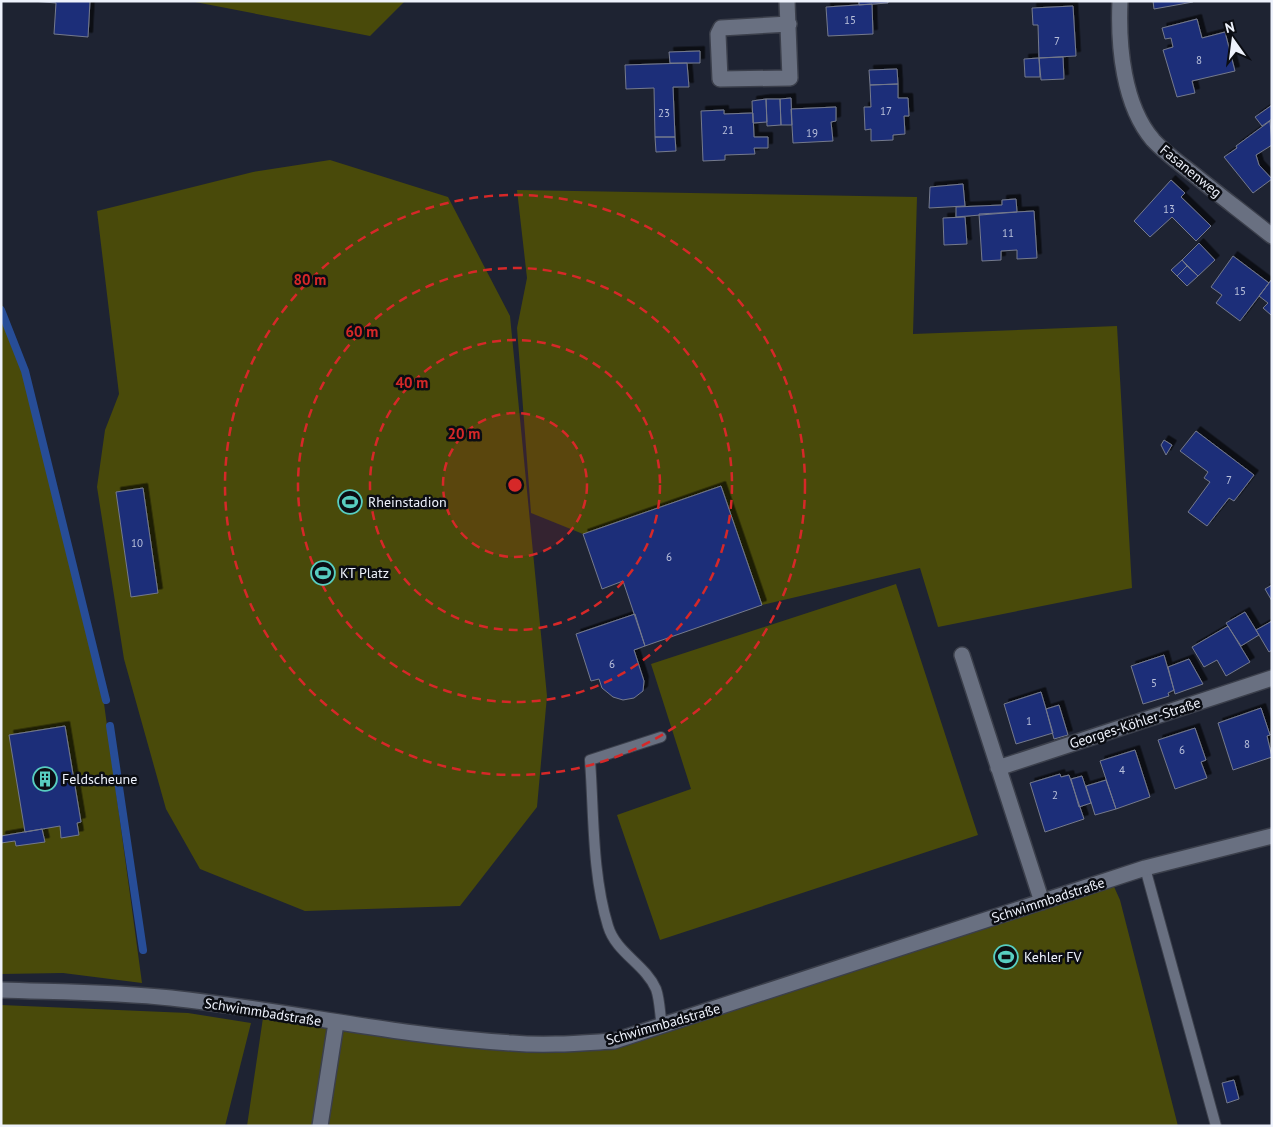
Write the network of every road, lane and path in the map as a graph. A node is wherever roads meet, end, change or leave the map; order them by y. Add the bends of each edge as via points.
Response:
1 (787, 1) edge
2 (1120, 1) edge
3 (789, 24) junction
4 (1272, 236) edge
5 (962, 655) dead end
6 (1272, 678) edge
7 (662, 737) dead end
8 (998, 768) junction
9 (1272, 836) edge
10 (1145, 868) junction
11 (1042, 902) junction
12 (1, 990) edge
13 (336, 1023) junction
14 (662, 1027) junction
15 (320, 1126) edge
16 (1216, 1126) edge

1 - 3 street
2 - 4 street, Fasanenweg via 1128,89 1140,121 1169,155
3 - 3 street via 721,28 718,34 720,79 790,78
5 - 8 street
6 - 8 street, Georges-Köhler-Straße
7 - 14 lane via 590,760 598,872 608,928 620,948 638,964 656,990
8 - 11 street
9 - 10 street, Schwimmbadstraße
10 - 11 street, Schwimmbadstraße
10 - 16 lane
11 - 14 street, Schwimmbadstraße
12 - 13 street, Schwimmbadstraße via 170,998
13 - 14 street, Schwimmbadstraße via 511,1044 614,1041
13 - 15 street

